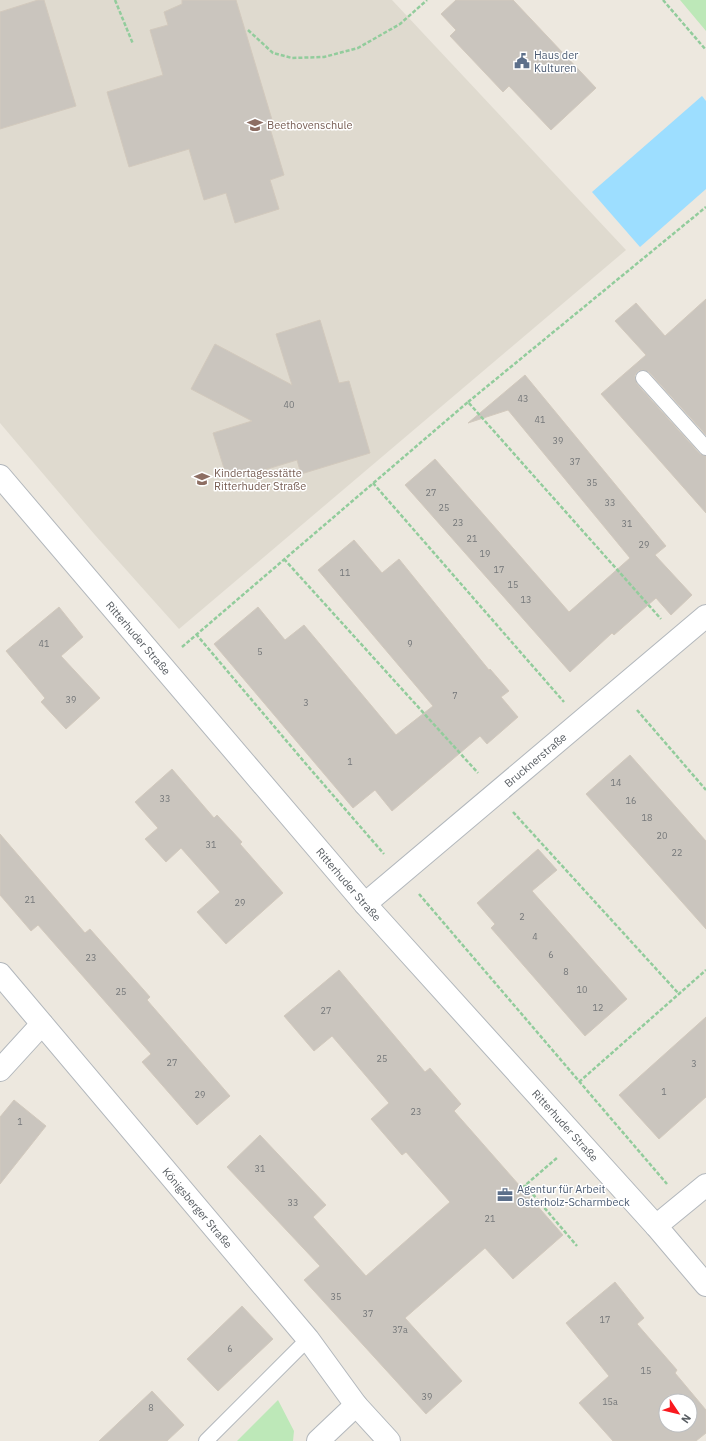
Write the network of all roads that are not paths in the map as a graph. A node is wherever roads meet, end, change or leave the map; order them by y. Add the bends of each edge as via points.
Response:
1 (643, 378) dead end
2 (706, 448) edge
3 (0, 476) edge
4 (706, 616) edge
5 (365, 904) junction
6 (0, 974) edge
7 (42, 1024) junction
8 (0, 1070) edge
9 (706, 1185) edge
10 (656, 1226) junction
11 (706, 1285) edge
12 (308, 1339) junction
13 (356, 1405) junction
14 (206, 1441) edge
15 (318, 1441) edge
16 (389, 1441) edge

1 - 2 lane
3 - 5 street, Ritterhuder Straße
4 - 5 street, Brucknerstraße
5 - 10 street, Ritterhuder Straße
6 - 7 street, Königsberger Straße
7 - 8 street
7 - 12 street, Königsberger Straße
9 - 10 street
10 - 11 street, Ritterhuder Straße
12 - 13 street, Königsberger Straße
12 - 14 lane
13 - 15 street
13 - 16 street, Königsberger Straße

